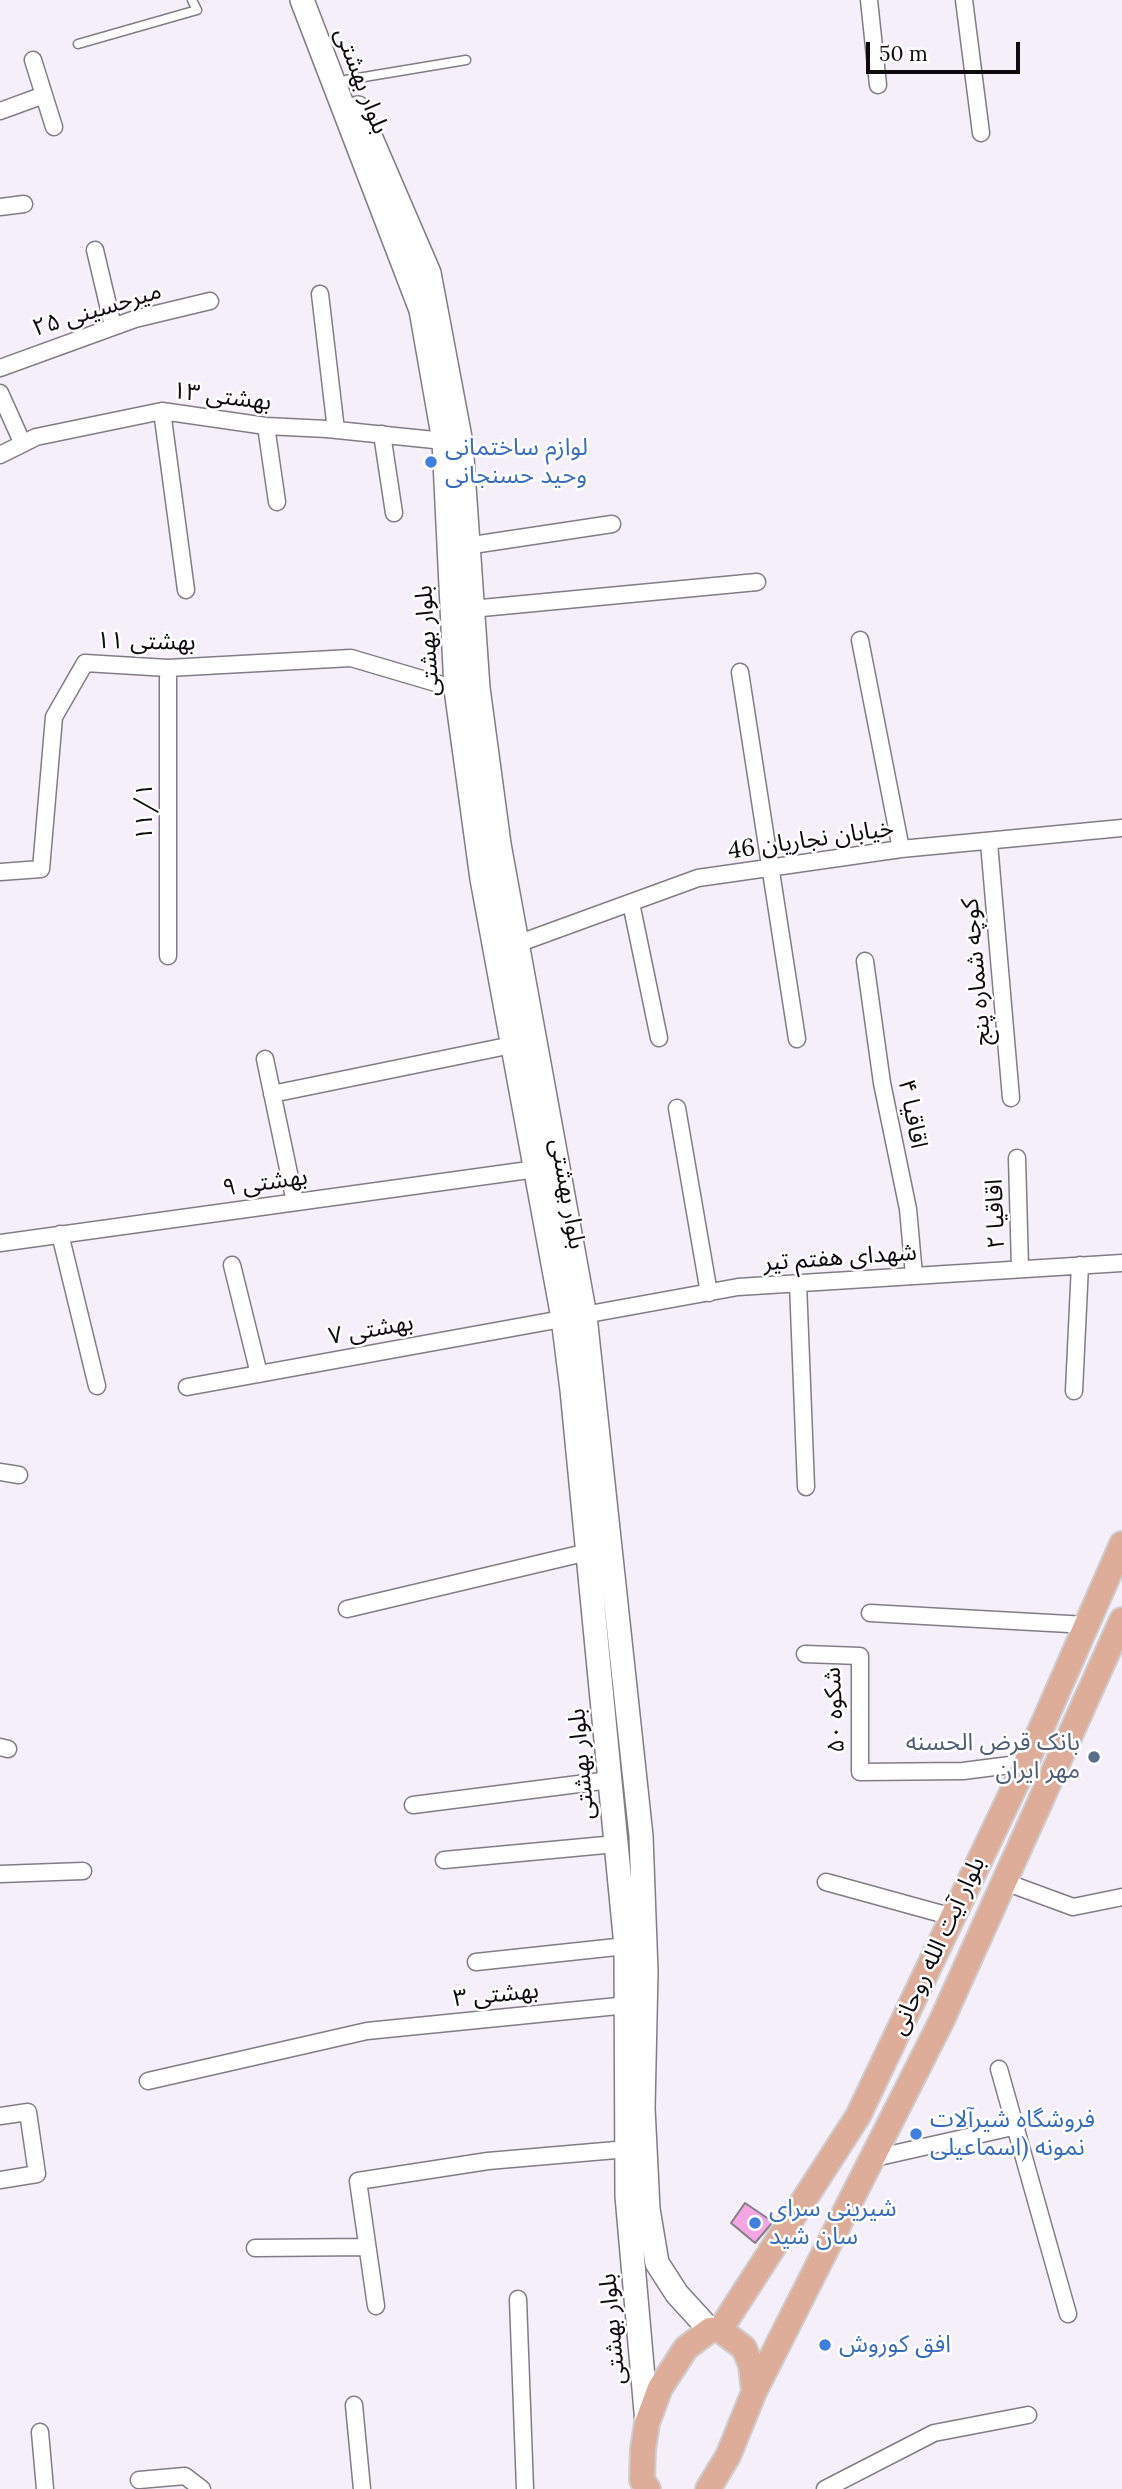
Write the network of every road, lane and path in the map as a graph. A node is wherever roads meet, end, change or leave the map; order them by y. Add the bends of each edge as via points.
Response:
1 (192, 0) edge
2 (302, 0) edge
3 (316, 0) edge
4 (869, 0) edge
5 (964, 0) edge
6 (78, 44) dead end
7 (33, 60) dead end
8 (466, 60) dead end
9 (346, 80) junction
10 (878, 85) dead end
11 (44, 94) junction
12 (0, 111) edge
13 (54, 127) dead end
14 (981, 133) dead end
15 (1, 203) edge
16 (24, 204) dead end
17 (95, 250) dead end
18 (320, 294) dead end
19 (210, 301) dead end
20 (113, 326) junction
21 (0, 368) edge
22 (0, 393) edge
23 (162, 411) junction
24 (266, 426) junction
25 (336, 430) junction
26 (382, 434) junction
27 (444, 441) junction
28 (22, 442) junction
29 (0, 455) edge
30 (277, 502) dead end
31 (394, 513) dead end
32 (612, 524) dead end
33 (466, 546) junction
34 (757, 582) dead end
35 (186, 590) dead end
36 (471, 608) junction
37 (860, 640) dead end
38 (168, 668) junction
39 (740, 672) dead end
40 (456, 689) junction
41 (1122, 828) edge
42 (989, 843) junction
43 (901, 849) junction
44 (773, 869) junction
45 (0, 872) edge
46 (631, 903) junction
47 (506, 946) junction
48 (168, 956) dead end
49 (865, 961) dead end
50 (659, 1038) dead end
51 (797, 1039) dead end
52 (512, 1045) junction
53 (265, 1059) dead end
54 (272, 1094) junction
55 (1011, 1098) dead end
56 (677, 1108) dead end
57 (1017, 1157) dead end
58 (536, 1169) junction
59 (295, 1202) junction
60 (60, 1234) junction
61 (0, 1243) edge
62 (1122, 1263) edge
63 (232, 1265) dead end
64 (1080, 1265) junction
65 (1020, 1268) junction
66 (914, 1275) junction
67 (798, 1283) junction
68 (709, 1293) junction
69 (574, 1317) junction
70 (259, 1374) junction
71 (97, 1385) dead end
72 (187, 1387) dead end
73 (1074, 1391) dead end
74 (0, 1472) edge
75 (19, 1475) dead end
76 (806, 1487) dead end
77 (1122, 1545) edge
78 (587, 1552) junction
79 (347, 1609) dead end
80 (870, 1613) dead end
81 (1122, 1620) edge
82 (1087, 1625) junction
83 (607, 1637) junction
84 (805, 1654) dead end
85 (1026, 1763) junction
86 (610, 1780) junction
87 (413, 1805) dead end
88 (616, 1844) junction
89 (444, 1860) dead end
90 (83, 1871) dead end
91 (0, 1874) edge
92 (826, 1882) dead end
93 (1005, 1882) junction
94 (1122, 1897) edge
95 (953, 1917) junction
96 (626, 1946) junction
97 (476, 1962) dead end
98 (628, 2004) junction
99 (636, 2063) junction
100 (999, 2069) dead end
101 (148, 2081) dead end
102 (0, 2116) edge
103 (1017, 2126) junction
104 (628, 2150) junction
105 (870, 2159) junction
106 (0, 2180) edge
107 (367, 2247) junction
108 (256, 2248) dead end
109 (518, 2299) dead end
110 (376, 2306) dead end
111 (1068, 2314) dead end
112 (715, 2330) junction
113 (754, 2392) junction
114 (354, 2405) dead end
115 (1028, 2415) dead end
116 (647, 2423) junction
117 (40, 2432) dead end
118 (139, 2480) dead end
119 (643, 2486) edge
120 (711, 2488) edge
121 (44, 2489) edge
122 (202, 2489) edge
123 (362, 2489) edge
124 (525, 2489) edge
125 (825, 2489) edge

1 - 6 lane via 197,10
2 - 27 main road, بلوار بهشتی via 421,310
3 - 9 main road, بلوار بهشتی
4 - 10 street
5 - 14 street
7 - 11 street
8 - 9 lane
9 - 33 main road, بلوار بهشتی via 429,273 461,443
11 - 12 street
11 - 13 street
15 - 16 street
17 - 20 street
18 - 25 street
19 - 20 street, میرحسینی ۲۵
20 - 21 street, میرحسینی ۲۵
22 - 28 street
23 - 24 street, بهشتی ۱۳
23 - 28 street, بهشتی ۱۳
23 - 35 street
24 - 25 street, بهشتی ۱۳
24 - 30 street
25 - 26 street, بهشتی ۱۳
26 - 27 street, بهشتی ۱۳
26 - 31 street
27 - 40 main road, بلوار بهشتی
28 - 29 street, بهشتی ۱۳
32 - 33 street
33 - 36 main road, بلوار بهشتی
34 - 36 street
36 - 47 main road, بلوار بهشتی via 499,844
37 - 43 street
38 - 40 street, بهشتی ۱۱ via 351,658
38 - 45 street, بهشتی ۱۱ via 85,663 54,717 41,869
38 - 48 street, ۱۱/۱
39 - 44 street
40 - 47 main road, بلوار بهشتی via 481,879
41 - 42 street, خیابان نجاریان 46
42 - 43 street, خیابان نجاریان 46
42 - 55 street, کوچه شماره پنج
43 - 44 street, خیابان نجاریان 46
44 - 46 street, خیابان نجاریان 46 via 698,878
44 - 51 street
46 - 47 street, خیابان نجاریان 46
46 - 50 street
47 - 52 main road, بلوار بهشتی
47 - 69 main road, بلوار بهشتی
49 - 66 street, اقاقیا ۴ via 881,1083 908,1209
52 - 54 street
52 - 58 main road, بلوار بهشتی
53 - 54 street
54 - 59 street
56 - 68 street
57 - 65 street, اقاقیا ۲
58 - 59 street, بهشتی ۹
58 - 69 main road, بلوار بهشتی
59 - 60 street, بهشتی ۹
60 - 61 street, بهشتی ۹
60 - 71 street
62 - 64 street, شهدای هفتم تیر
63 - 70 street
64 - 65 street, شهدای هفتم تیر
64 - 73 street
65 - 66 street, شهدای هفتم تیر
66 - 67 street, شهدای هفتم تیر
67 - 68 street, شهدای هفتم تیر
67 - 76 street
68 - 69 street, شهدای هفتم تیر
69 - 70 street, بهشتی ۷
69 - 78 main road, بلوار بهشتی
69 - 83 main road, بلوار بهشتی
70 - 72 street, بهشتی ۷
74 - 75 street
77 - 82 main road, بلوار آیت الله روحانی
78 - 79 street
78 - 83 main road, بلوار بهشتی
80 - 82 street
81 - 93 main road, بلوار آیت الله روحانی
82 - 85 main road, بلوار آیت الله روحانی
83 - 86 main road, بلوار بهشتی
83 - 99 main road, بلوار بهشتی via 641,1836 646,1972
84 - 85 street, شکوه ۵۰ via 860,1656 860,1772 962,1772
85 - 95 main road, بلوار آیت الله روحانی
86 - 87 street
86 - 88 main road, بلوار بهشتی
88 - 89 street
88 - 96 main road, بلوار بهشتی
90 - 91 street
92 - 95 street
93 - 94 street via 1073,1907
93 - 105 main road, بلوار آیت الله روحانی via 942,2020
95 - 112 main road, بلوار آیت الله روحانی via 858,2116
96 - 97 street
96 - 98 main road, بلوار بهشتی
98 - 99 main road, بلوار بهشتی
98 - 101 street, بهشتی ۳ via 368,2031
99 - 104 main road, بلوار بهشتی
99 - 112 main road, بلوار بهشتی via 657,2263 677,2294
100 - 103 street
102 - 106 street via 28,2112 37,2174
103 - 105 street
103 - 111 street
104 - 107 street via 488,2161 358,2181
104 - 116 main road, بلوار بهشتی
105 - 113 main road, بلوار آیت الله روحانی
107 - 108 street
107 - 110 street
109 - 124 street
112 - 113 main road via 744,2348
112 - 116 main road, بلوار آیت الله روحانی via 686,2348 660,2388
113 - 120 main road, بلوار آیت الله روحانی
114 - 123 street
115 - 125 street via 934,2433
116 - 119 main road, بلوار آیت الله روحانی
117 - 121 street
118 - 122 street via 185,2476

